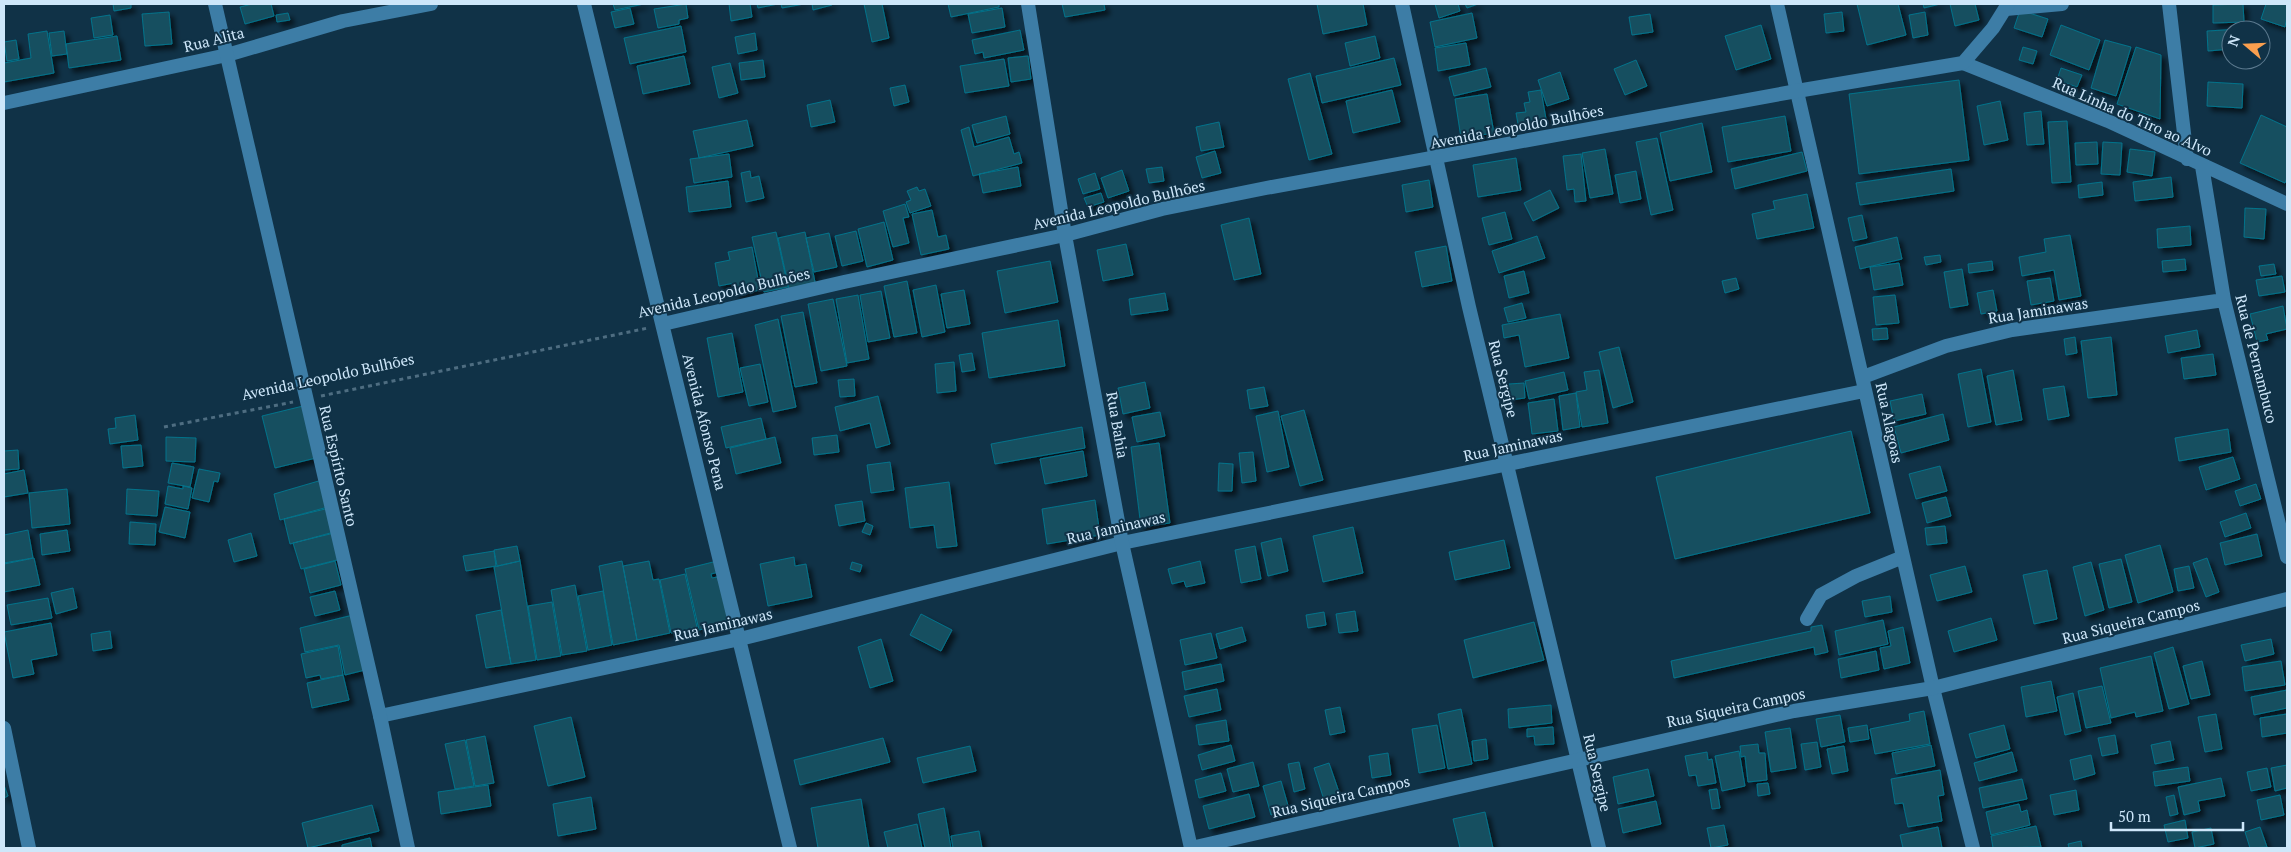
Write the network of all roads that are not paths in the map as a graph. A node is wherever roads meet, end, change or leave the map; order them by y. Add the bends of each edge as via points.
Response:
1 (215, 4) edge
2 (431, 4) edge
3 (584, 4) edge
4 (1028, 4) edge
5 (1402, 4) edge
6 (1777, 4) edge
7 (2062, 4) edge
8 (2169, 4) edge
9 (2007, 6) edge
10 (227, 55) junction
11 (1963, 63) junction
12 (1797, 91) junction
13 (4, 103) edge
14 (1436, 158) junction
15 (2187, 159) junction
16 (2202, 166) junction
17 (2287, 204) edge
18 (1065, 235) junction
19 (2224, 300) junction
20 (663, 324) junction
21 (1864, 384) junction
22 (1508, 464) junction
23 (1122, 543) junction
24 (1903, 557) junction
25 (2287, 557) edge
26 (2287, 599) edge
27 (1807, 619) dead end
28 (740, 639) junction
29 (1933, 688) junction
30 (380, 716) junction
31 (4, 728) edge
32 (1577, 760) junction
33 (30, 848) edge
34 (408, 848) edge
35 (790, 848) edge
36 (1191, 848) edge
37 (1599, 848) edge
38 (1973, 848) edge

1 - 10 street, Rua Espírito Santo
2 - 10 street, Rua Alita via 343,22
3 - 20 street, Avenida Afonso Pena
4 - 18 street, Rua Bahia
5 - 14 street, Rua Sergipe
6 - 12 street, Rua Alagoas
7 - 9 street
8 - 15 street
9 - 11 street via 1994,28
10 - 13 street, Rua Alita
10 - 30 street, Rua Espírito Santo
11 - 12 street, Avenida Leopoldo Bulhões
11 - 15 street, Rua Linha do Tiro ao Alvo via 2108,121
12 - 14 street, Avenida Leopoldo Bulhões
12 - 21 street, Rua Alagoas
14 - 18 street, Avenida Leopoldo Bulhões via 1162,209
14 - 22 street, Rua Sergipe
15 - 16 street, Rua Linha do Tiro ao Alvo
16 - 17 street, Rua Linha do Tiro ao Alvo
16 - 19 street, Rua de Pernambuco
18 - 20 street, Avenida Leopoldo Bulhões
18 - 23 street, Rua Bahia
19 - 21 street, Rua Jaminawas via 2012,330 1946,346
19 - 25 street, Rua de Pernambuco
20 - 28 street, Avenida Afonso Pena
21 - 22 street, Rua Jaminawas
21 - 24 street, Rua Alagoas
22 - 23 street, Rua Jaminawas
22 - 32 street, Rua Sergipe
23 - 28 street, Rua Jaminawas
23 - 36 street, Rua Bahia
24 - 27 street via 1856,576 1821,595
24 - 29 street, Rua Alagoas
26 - 29 street, Rua Siqueira Campos
28 - 30 street, Rua Jaminawas
28 - 35 street, Avenida Afonso Pena
29 - 32 street, Rua Siqueira Campos via 1794,712
29 - 38 street, Rua Alagoas
30 - 34 street, Rua Espírito Santo
31 - 33 street
32 - 36 street, Rua Siqueira Campos
32 - 37 street, Rua Sergipe

